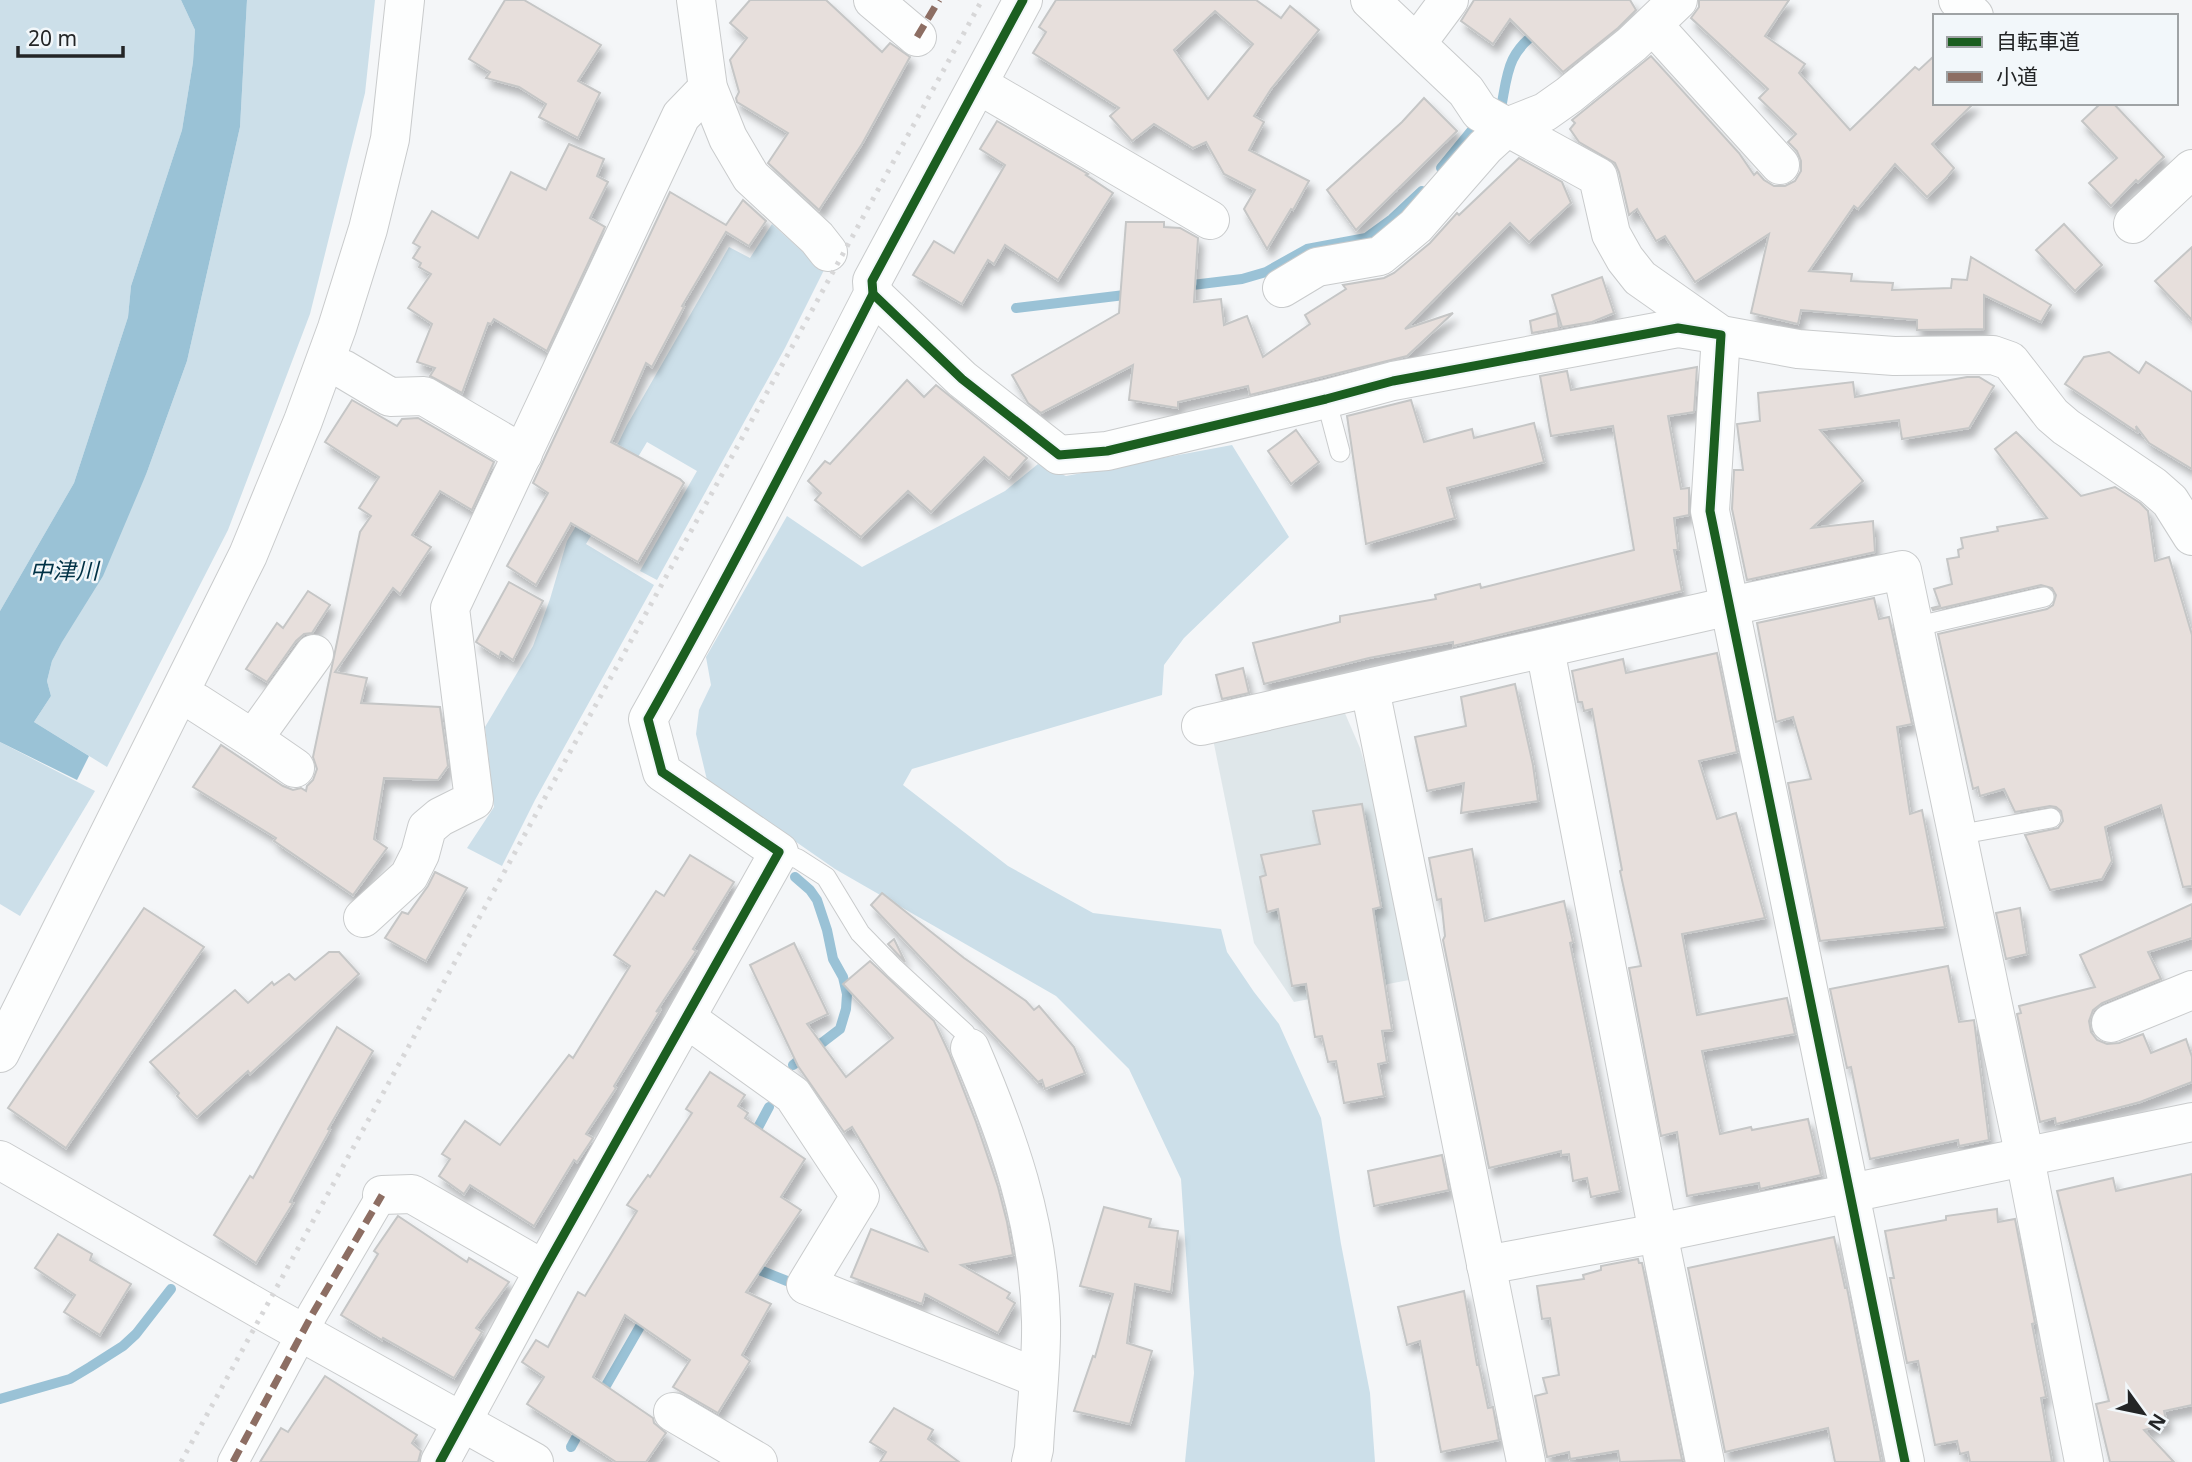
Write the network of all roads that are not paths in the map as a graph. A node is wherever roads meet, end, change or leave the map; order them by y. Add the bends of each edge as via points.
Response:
1 (405, 0) edge
2 (696, 0) edge
3 (873, 0) edge
4 (1023, 0) edge
5 (1370, 0) edge
6 (1449, 0) edge
7 (1958, 0) edge
8 (1665, 13) edge
9 (1972, 14) edge
10 (917, 37) dead end
11 (1417, 43) junction
12 (979, 85) junction
13 (708, 88) junction
14 (1507, 127) junction
15 (1780, 165) dead end
16 (2192, 169) edge
17 (1210, 220) dead end
18 (2133, 224) dead end
19 (828, 252) dead end
20 (1282, 288) dead end
21 (873, 293) junction
22 (1721, 335) junction
23 (343, 369) dead end
24 (1326, 399) junction
25 (1340, 452) dead end
26 (523, 454) junction
27 (2192, 536) edge
28 (2044, 597) dead end
29 (1730, 606) junction
30 (1914, 626) junction
31 (1545, 649) junction
32 (314, 654) dead end
33 (1370, 689) junction
34 (197, 703) dead end
35 (1201, 726) dead end
36 (253, 739) junction
37 (295, 768) dead end
38 (2051, 818) dead end
39 (1957, 835) junction
40 (779, 852) junction
41 (363, 918) dead end
42 (2192, 990) edge
43 (686, 1018) junction
44 (2111, 1023) dead end
45 (970, 1048) joint
46 (0, 1053) edge
47 (2192, 1122) edge
48 (2025, 1158) junction
49 (0, 1160) edge
50 (1850, 1192) junction
51 (382, 1195) joint
52 (1658, 1233) junction
53 (1486, 1265) junction
54 (544, 1270) junction
55 (303, 1332) junction
56 (1038, 1378) junction
57 (673, 1412) dead end
58 (463, 1422) junction
59 (233, 1462) edge
60 (440, 1462) edge
61 (534, 1462) edge
62 (758, 1462) edge
63 (1031, 1462) edge
64 (1526, 1462) edge
65 (1705, 1462) edge
66 (1905, 1462) edge
67 (2084, 1462) edge

1 - 46 street via 390,139 368,229 303,421 248,555
2 - 13 street
3 - 10 street
4 - 12 street
5 - 11 street
6 - 11 street
7 - 9 street
8 - 14 street via 1633,44 1545,112
8 - 15 street
11 - 14 street via 1480,112
12 - 17 street
12 - 21 street via 873,281
13 - 19 street via 728,138 751,177
13 - 26 street via 681,116
14 - 20 street via 1416,226 1380,256 1317,267
14 - 22 street via 1598,177 1611,234 1625,259 1640,278
16 - 18 street
21 - 24 street via 962,379 1059,455 1107,451
21 - 40 street via 772,492 648,719 662,772
22 - 24 street via 1678,328 1393,381
22 - 27 street via 1798,349 1894,356 1993,355 2010,361 2066,428 2170,501
22 - 29 street via 1710,512
23 - 26 street via 390,397 424,396
24 - 25 lane
26 - 41 street via 450,608 474,800 427,828 409,876
28 - 30 lane
29 - 30 street via 1902,570
29 - 31 street
29 - 50 street
30 - 39 street
31 - 33 street
31 - 52 street
32 - 36 street
33 - 35 street
33 - 53 street
34 - 36 street
36 - 37 street
38 - 39 lane
39 - 48 street
40 - 43 street
40 - 45 lane via 826,877 860,933 965,1033
42 - 44 street
43 - 54 street
43 - 56 street via 793,1095 860,1196 807,1285
45 - 56 street via 1025,1196 1041,1321
47 - 48 street
48 - 50 street
48 - 67 street
49 - 55 street
50 - 52 street
50 - 66 street
51 - 54 street via 412,1194
51 - 55 street
52 - 53 street
52 - 65 street
53 - 64 street
54 - 58 street
55 - 58 street
55 - 59 street
56 - 63 street
57 - 62 street
58 - 60 street
58 - 61 street

